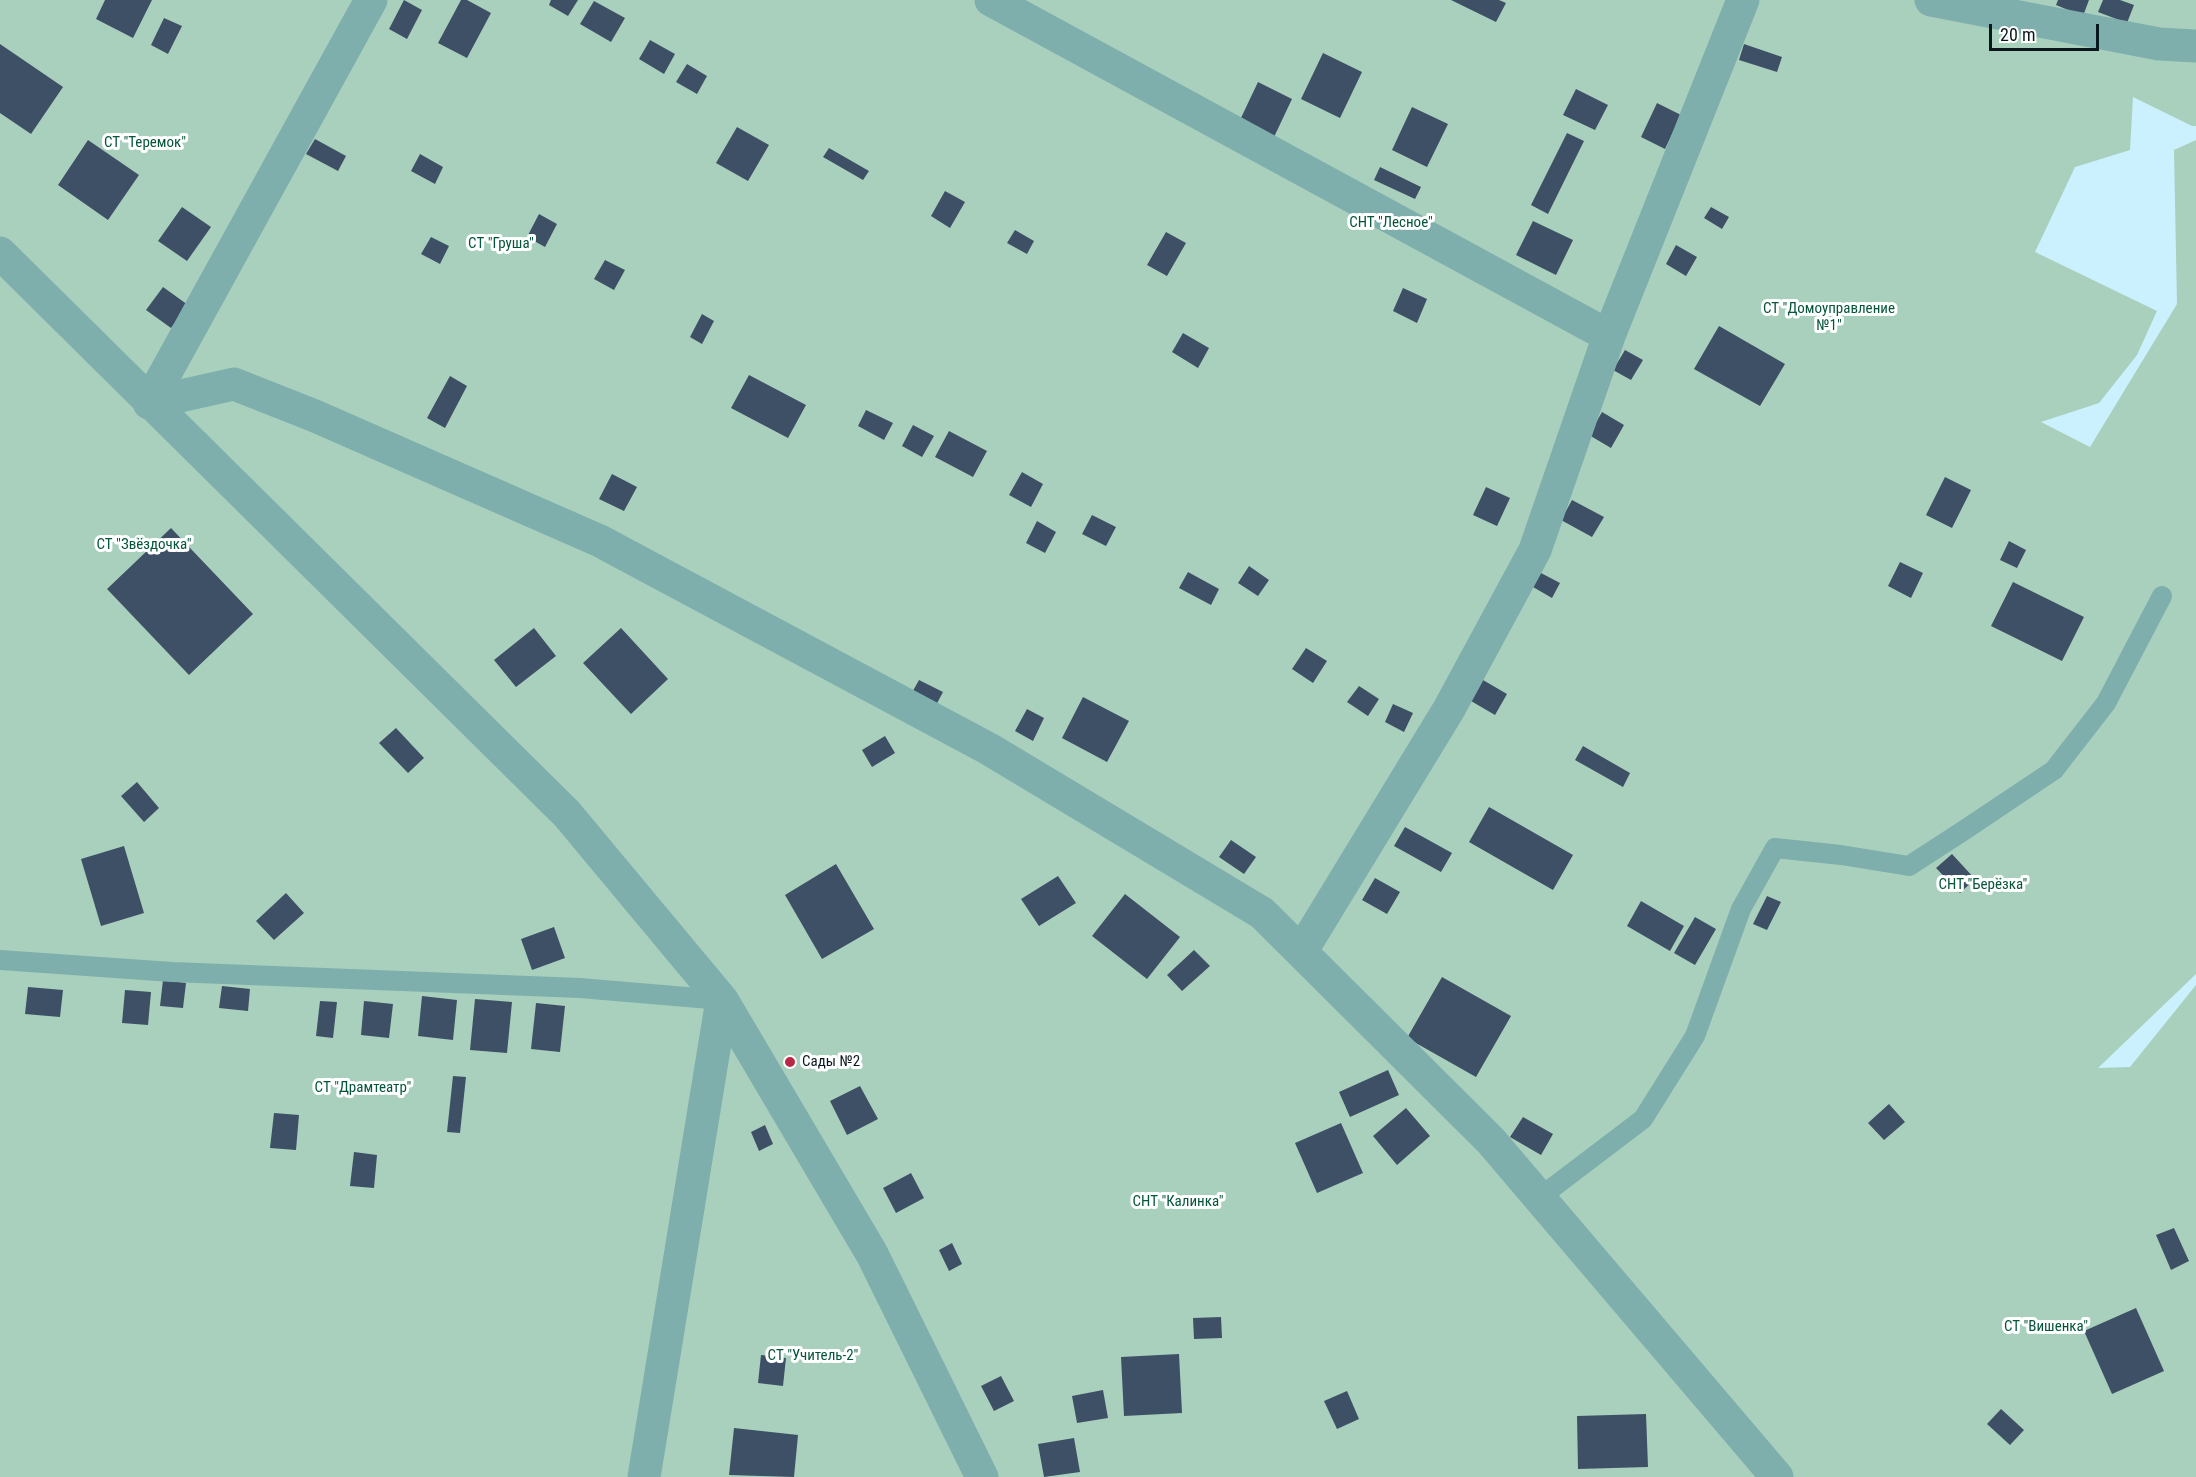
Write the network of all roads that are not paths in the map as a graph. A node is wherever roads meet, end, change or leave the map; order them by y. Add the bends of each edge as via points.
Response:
1 (371, 0) edge
2 (991, 0) edge
3 (1743, 0) edge
4 (1931, 0) edge
5 (2196, 46) edge
6 (0, 253) edge
7 (1609, 336) junction
8 (149, 403) junction
9 (2162, 596) dead end
10 (1301, 952) junction
11 (0, 960) edge
12 (722, 1000) junction
13 (1539, 1198) junction
14 (644, 1477) edge
15 (982, 1477) edge
16 (1777, 1477) edge

1 - 8 street
2 - 7 street
3 - 7 street
4 - 5 street via 2159,44
6 - 8 street
7 - 10 street via 1535,550 1449,709
8 - 10 street via 234,384 600,541 989,749 1262,913
8 - 12 street via 567,814
9 - 13 lane via 2106,703 2054,770 1966,830 1909,866 1775,848 1741,909 1695,1036 1643,1119
10 - 13 street via 1491,1141
11 - 12 lane via 172,972 580,988
12 - 14 street
12 - 15 street via 872,1254
13 - 16 street

